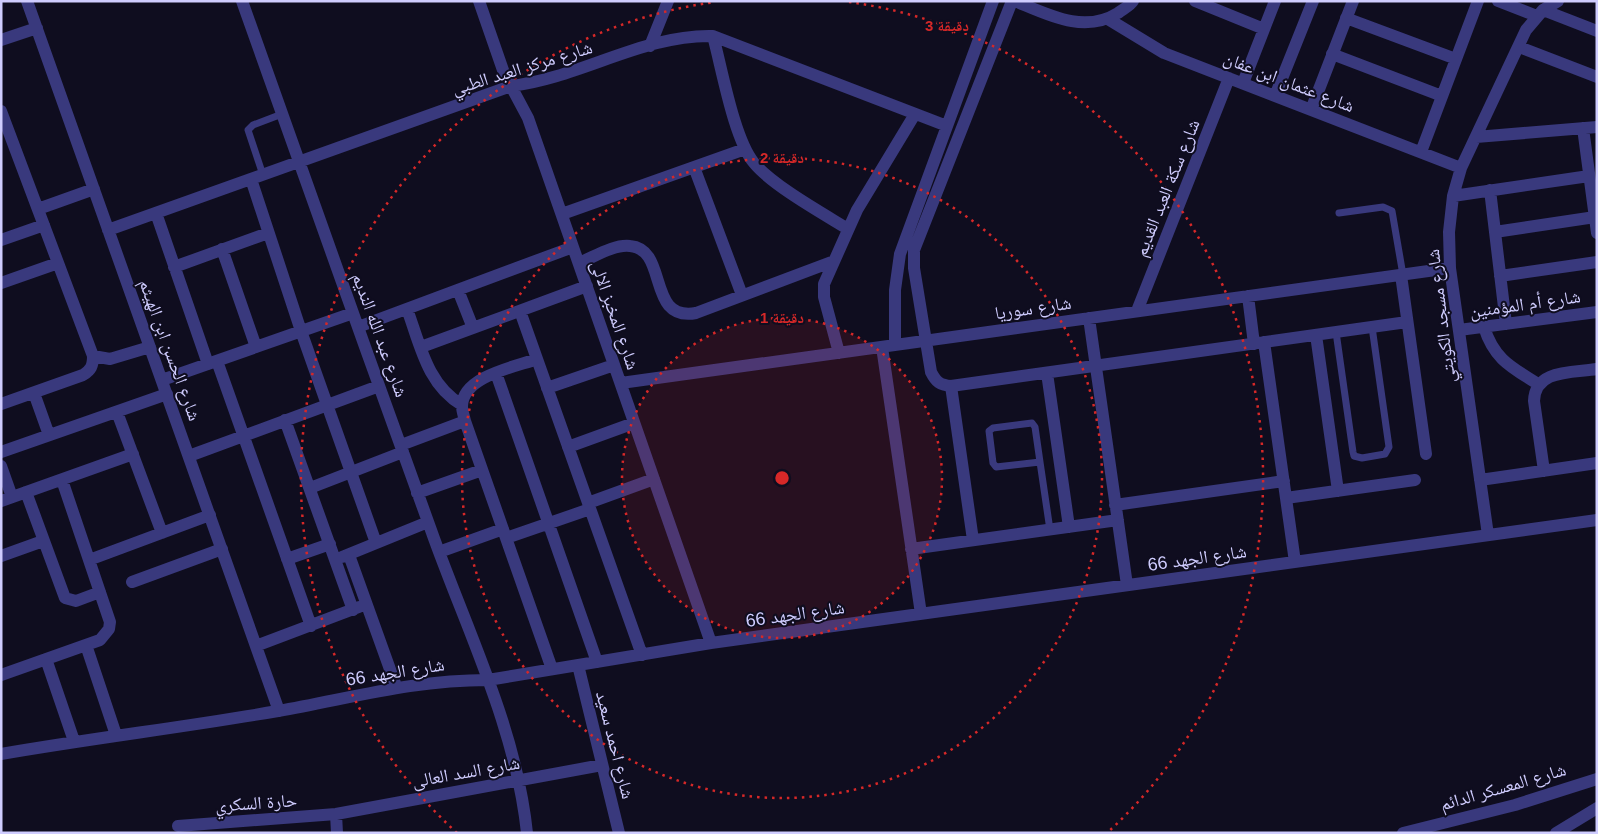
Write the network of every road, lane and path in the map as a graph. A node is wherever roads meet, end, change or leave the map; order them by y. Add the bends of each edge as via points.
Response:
1 (27, 1) edge
2 (242, 1) edge
3 (479, 1) edge
4 (668, 1) edge
5 (993, 1) edge
6 (1014, 1) edge
7 (1133, 1) edge
8 (1195, 1) edge
9 (1275, 1) edge
10 (1313, 1) edge
11 (1353, 1) edge
12 (1478, 1) edge
13 (1498, 1) edge
14 (1558, 1) edge
15 (1540, 13) junction
16 (1346, 18) junction
17 (1108, 19) junction
18 (37, 28) junction
19 (1264, 29) junction
20 (1597, 30) edge
21 (713, 36) junction
22 (1, 40) edge
23 (650, 46) junction
24 (1519, 47) junction
25 (1332, 54) junction
26 (1456, 59) junction
27 (1597, 77) edge
28 (1229, 78) junction
29 (1243, 83) junction
30 (511, 86) junction
31 (1276, 96) junction
32 (1442, 96) junction
33 (1310, 110) junction
34 (1, 111) edge
35 (282, 114) junction
36 (915, 114) junction
37 (947, 126) junction
38 (1597, 127) edge
39 (1583, 128) junction
40 (1476, 137) junction
41 (745, 149) junction
42 (1421, 152) junction
43 (299, 162) junction
44 (694, 167) junction
45 (1461, 168) junction
46 (263, 175) junction
47 (1589, 176) junction
48 (251, 179) junction
49 (94, 189) junction
50 (1490, 190) junction
51 (1453, 196) junction
52 (38, 209) junction
53 (156, 213) junction
54 (1339, 213) dead end
55 (562, 214) junction
56 (1595, 217) junction
57 (44, 225) junction
58 (848, 229) junction
59 (108, 230) junction
60 (1495, 232) junction
61 (268, 233) junction
62 (1597, 233) edge
63 (1, 240) edge
64 (573, 247) junction
65 (222, 250) junction
66 (834, 261) junction
67 (58, 262) junction
68 (1597, 262) edge
69 (579, 263) junction
70 (174, 267) junction
71 (1450, 268) junction
72 (1402, 275) junction
73 (1500, 276) junction
74 (1, 283) edge
75 (587, 286) junction
76 (458, 290) junction
77 (742, 295) junction
78 (1248, 296) junction
79 (407, 309) junction
80 (520, 310) junction
81 (353, 312) junction
82 (1137, 312) junction
83 (1597, 312) edge
84 (1089, 318) junction
85 (1407, 322) junction
86 (1506, 324) junction
87 (358, 327) junction
88 (1372, 327) junction
89 (1484, 327) junction
90 (473, 328) junction
91 (1459, 330) junction
92 (301, 331) junction
93 (1336, 332) junction
94 (1316, 335) junction
95 (926, 341) junction
96 (1259, 343) junction
97 (888, 346) junction
98 (150, 347) junction
99 (256, 347) junction
100 (421, 347) junction
101 (839, 353) junction
102 (93, 356) junction
103 (537, 359) junction
104 (213, 362) junction
105 (614, 364) junction
106 (1096, 366) junction
107 (1597, 369) edge
108 (1047, 372) junction
109 (496, 373) junction
110 (162, 380) junction
111 (620, 384) junction
112 (1538, 384) junction
113 (379, 386) junction
114 (951, 386) junction
115 (547, 388) junction
116 (34, 393) junction
117 (167, 394) junction
118 (1, 404) edge
119 (327, 405) junction
120 (462, 405) junction
121 (117, 412) junction
122 (285, 420) junction
123 (465, 421) junction
124 (634, 423) junction
125 (49, 435) junction
126 (243, 436) junction
127 (568, 447) junction
128 (402, 448) junction
129 (1, 452) edge
130 (133, 454) junction
131 (1426, 454) dead end
132 (189, 456) junction
133 (1040, 462) junction
134 (1597, 463) edge
135 (1, 466) edge
136 (482, 470) junction
137 (1544, 471) junction
138 (351, 472) junction
139 (654, 479) junction
140 (62, 480) junction
141 (1415, 480) dead end
142 (1480, 480) junction
143 (1284, 481) junction
144 (310, 488) junction
145 (1338, 491) junction
146 (26, 492) junction
147 (417, 493) junction
148 (1286, 498) junction
149 (7, 499) edge
150 (1116, 505) junction
151 (589, 506) junction
152 (210, 515) junction
153 (1118, 520) junction
154 (1597, 520) edge
155 (428, 522) junction
156 (549, 523) junction
157 (1069, 527) junction
158 (1050, 530) junction
159 (162, 533) junction
160 (505, 534) junction
161 (1488, 535) junction
162 (973, 540) junction
163 (43, 541) junction
164 (376, 543) junction
165 (330, 544) junction
166 (222, 549) junction
167 (911, 549) junction
168 (439, 552) junction
169 (349, 554) junction
170 (1, 556) edge
171 (287, 559) junction
172 (89, 560) junction
173 (335, 560) junction
174 (1295, 562) junction
175 (132, 582) dead end
176 (1127, 585) junction
177 (100, 592) junction
178 (367, 605) junction
179 (353, 610) junction
180 (921, 614) junction
181 (311, 626) junction
182 (711, 643) junction
183 (86, 645) junction
184 (256, 646) junction
185 (642, 655) junction
186 (46, 659) junction
187 (597, 662) junction
188 (578, 665) junction
189 (552, 669) junction
190 (1, 675) edge
191 (488, 680) junction
192 (396, 686) junction
193 (279, 711) junction
194 (116, 735) junction
195 (74, 742) junction
196 (1, 754) edge
197 (602, 765) junction
198 (1597, 779) edge
199 (518, 781) junction
200 (1597, 808) edge
201 (336, 814) junction
202 (178, 826) dead end
203 (1418, 831) edge
204 (1561, 832) edge
205 (336, 833) edge
206 (527, 833) edge
207 (619, 833) edge
208 (1403, 833) edge

1 - 18 street, شارع الحسن ابن الهيثم
2 - 35 street, شارع عبد الله النديم
3 - 30 street, شارع المخبز الالى
4 - 23 street
5 - 37 street
6 - 17 street via 1065,21 1087,24
6 - 95 street via 914,250
7 - 17 street
8 - 19 street
9 - 19 street
10 - 31 street
11 - 16 street
12 - 26 street
13 - 15 street
14 - 15 street, شارع مسجد الكويتي
15 - 20 street
15 - 24 street, شارع مسجد الكويتي via 1526,30
16 - 25 street
16 - 26 street
17 - 28 street, شارع عثمان ابن عفان via 1164,53
18 - 22 street
18 - 49 street, شارع الحسن ابن الهيثم
19 - 29 street
21 - 23 street, شارع مركز العبد الطبي via 670,39
21 - 36 street, شارع مركز العبد الطبي
21 - 41 street
23 - 30 street, شارع مركز العبد الطبي via 558,77
24 - 27 street
24 - 40 street, شارع مسجد الكويتي
25 - 32 street
25 - 33 street
26 - 32 street
28 - 29 street, شارع عثمان ابن عفان
28 - 82 street, شارع سكة العبد القديم
29 - 31 street, شارع عثمان ابن عفان
30 - 43 street, شارع مركز العبد الطبي
30 - 55 street, شارع المخبز الالى via 528,118
31 - 33 street, شارع عثمان ابن عفان
32 - 42 street
33 - 42 street, شارع عثمان ابن عفان
34 - 52 street
35 - 43 street, شارع عبد الله النديم
35 - 46 lane via 248,130
36 - 37 street, شارع مركز العبد الطبي
36 - 58 street
37 - 97 street via 900,254
38 - 39 street
39 - 40 street
39 - 47 street
40 - 45 street, شارع مسجد الكويتي
41 - 44 street
41 - 58 street via 766,175
42 - 45 street, شارع عثمان ابن عفان
43 - 46 street, شارع مركز العبد الطبي
43 - 81 street, شارع عبد الله النديم
44 - 55 street
44 - 77 street
45 - 51 street, شارع مسجد الكويتي
46 - 48 street, شارع مركز العبد الطبي
47 - 50 street
47 - 56 street
48 - 53 street, شارع مركز العبد الطبي
48 - 61 street
49 - 52 street
49 - 59 street, شارع الحسن ابن الهيثم
50 - 51 street
50 - 60 street
51 - 71 street, شارع مسجد الكويتي
52 - 57 street
53 - 59 street, شارع مركز العبد الطبي
53 - 70 street
54 - 72 lane via 1383,206 1392,211
55 - 64 street, شارع المخبز الالى
56 - 60 street
56 - 62 street
57 - 63 street
57 - 67 street
58 - 66 street
59 - 98 street, شارع الحسن ابن الهيثم
60 - 73 street
61 - 65 street
61 - 92 street
64 - 69 street, شارع المخبز الالى
64 - 76 street
65 - 70 street
65 - 99 street
66 - 77 street
66 - 101 street via 823,290
67 - 74 street
67 - 102 street
68 - 73 street
69 - 75 street, شارع المخبز الالى
69 - 77 street via 619,247 631,246 643,251 651,261 666,302 673,311 684,315
70 - 104 street
71 - 72 street, شارع سوريا
71 - 91 street, شارع مسجد الكويتي
72 - 78 street, شارع سوريا
72 - 85 street
73 - 86 street
75 - 80 street
75 - 105 street, شارع المخبز الالى
76 - 79 street
76 - 90 street
78 - 82 street, شارع سوريا
78 - 96 street
79 - 87 street
79 - 100 street
80 - 90 street
80 - 103 street
81 - 87 street, شارع عبد الله النديم
81 - 92 street
82 - 84 street, شارع سوريا
83 - 86 street, شارع أم المؤمنين
84 - 95 street, شارع سوريا
84 - 106 street
85 - 88 street
85 - 131 street
86 - 89 street, شارع أم المؤمنين
87 - 113 street, شارع عبد الله النديم
88 - 93 street
88 - 93 lane via 1389,447 1385,454 1371,457 1358,458 1353,452
89 - 91 street, شارع أم المؤمنين
89 - 112 street via 1498,356
90 - 100 street
91 - 142 street, شارع مسجد الكويتي
92 - 99 street
92 - 119 street
93 - 94 street
94 - 96 street
94 - 145 street
95 - 97 street, شارع سوريا
95 - 114 street via 935,380
96 - 106 street
96 - 143 street
97 - 101 street, شارع سوريا
97 - 167 street
98 - 102 street via 110,359
98 - 110 street, شارع الحسن ابن الهيثم
99 - 104 street
100 - 120 street via 439,388
101 - 111 street, شارع سوريا
102 - 116 street via 93,364 83,375
103 - 109 street
103 - 115 street
104 - 110 street
104 - 126 street
105 - 111 street, شارع المخبز الالى
105 - 115 street
106 - 108 street
106 - 150 street
107 - 112 street via 1550,376
108 - 114 street
108 - 157 street
109 - 120 street via 480,379 467,390
109 - 156 street
110 - 117 street, شارع الحسن ابن الهيثم
111 - 124 street, شارع المخبز الالى
112 - 137 street via 1534,402
113 - 119 street
113 - 128 street, شارع عبد الله النديم
114 - 162 street
115 - 127 street
116 - 118 street
116 - 125 street
117 - 121 street
117 - 132 street, شارع الحسن ابن الهيثم
119 - 122 street
119 - 138 street
120 - 123 street
121 - 125 street
121 - 130 street
122 - 126 street
122 - 144 street
123 - 128 street
123 - 136 street
124 - 127 street
124 - 139 street, شارع المخبز الالى
125 - 129 street
126 - 132 street
126 - 171 street
127 - 151 street
128 - 138 street
128 - 147 street, شارع عبد الله النديم
130 - 140 street
130 - 159 street
132 - 152 street, شارع الحسن ابن الهيثم
133 - 133 lane via 996,467 992,463 989,431 1032,423
133 - 158 lane
134 - 137 street
135 - 149 street
136 - 147 street
136 - 160 street
137 - 142 street
138 - 144 street
138 - 164 street
139 - 151 street
139 - 182 street, شارع المخبز الالى
140 - 146 street
140 - 172 street
141 - 145 street
142 - 161 street, شارع مسجد الكويتي
143 - 148 street
143 - 150 street
144 - 165 street
145 - 148 street
146 - 149 street
146 - 163 street
147 - 155 street, شارع عبد الله النديم
148 - 174 street
150 - 153 street
151 - 156 street
151 - 185 street
152 - 159 street
152 - 166 street, شارع الحسن ابن الهيثم
153 - 157 street
153 - 176 street
154 - 161 street, شارع الجهد 66
155 - 164 street
155 - 168 street, شارع عبد الله النديم
156 - 160 street
156 - 187 street
157 - 158 street
158 - 162 street
159 - 172 street
160 - 168 street
160 - 189 street
161 - 174 street, شارع الجهد 66
162 - 167 street
163 - 170 street
163 - 177 street via 65,598 76,601
164 - 169 street
165 - 171 street
165 - 173 street
166 - 175 street
166 - 184 street, شارع الحسن ابن الهيثم
167 - 180 street
168 - 191 street, شارع عبد الله النديم
169 - 173 street
169 - 178 street
171 - 181 street
172 - 177 street
173 - 179 street
174 - 176 street, شارع الجهد 66
176 - 180 street, شارع الجهد 66
177 - 183 street via 110,622 109,629 100,640
178 - 179 street
178 - 192 street
179 - 181 street
180 - 182 street, شارع الجهد 66
181 - 184 street
182 - 185 street, شارع الجهد 66
183 - 186 street
183 - 194 street
184 - 193 street, شارع الحسن ابن الهيثم
185 - 187 street, شارع الجهد 66
186 - 190 street
186 - 195 street
187 - 188 street, شارع الجهد 66
188 - 189 street, شارع الجهد 66
188 - 197 street, شارع احمد سعيد
189 - 191 street, شارع الجهد 66
191 - 192 street, شارع الجهد 66 via 445,680
191 - 199 street, شارع عبد الله النديم
192 - 193 street, شارع الجهد 66
193 - 194 street, شارع الجهد 66
194 - 195 street, شارع الجهد 66
195 - 196 street, شارع الجهد 66
197 - 199 street, شارع السد العالى
197 - 207 street, شارع احمد سعيد
198 - 203 street, شارع المعسكر الدائم
199 - 201 street, شارع السد العالى
199 - 206 street, شارع عبد الله النديم
200 - 204 street
201 - 202 street, حارة السكري
201 - 205 street
203 - 208 street, شارع المعسكر الدائم

